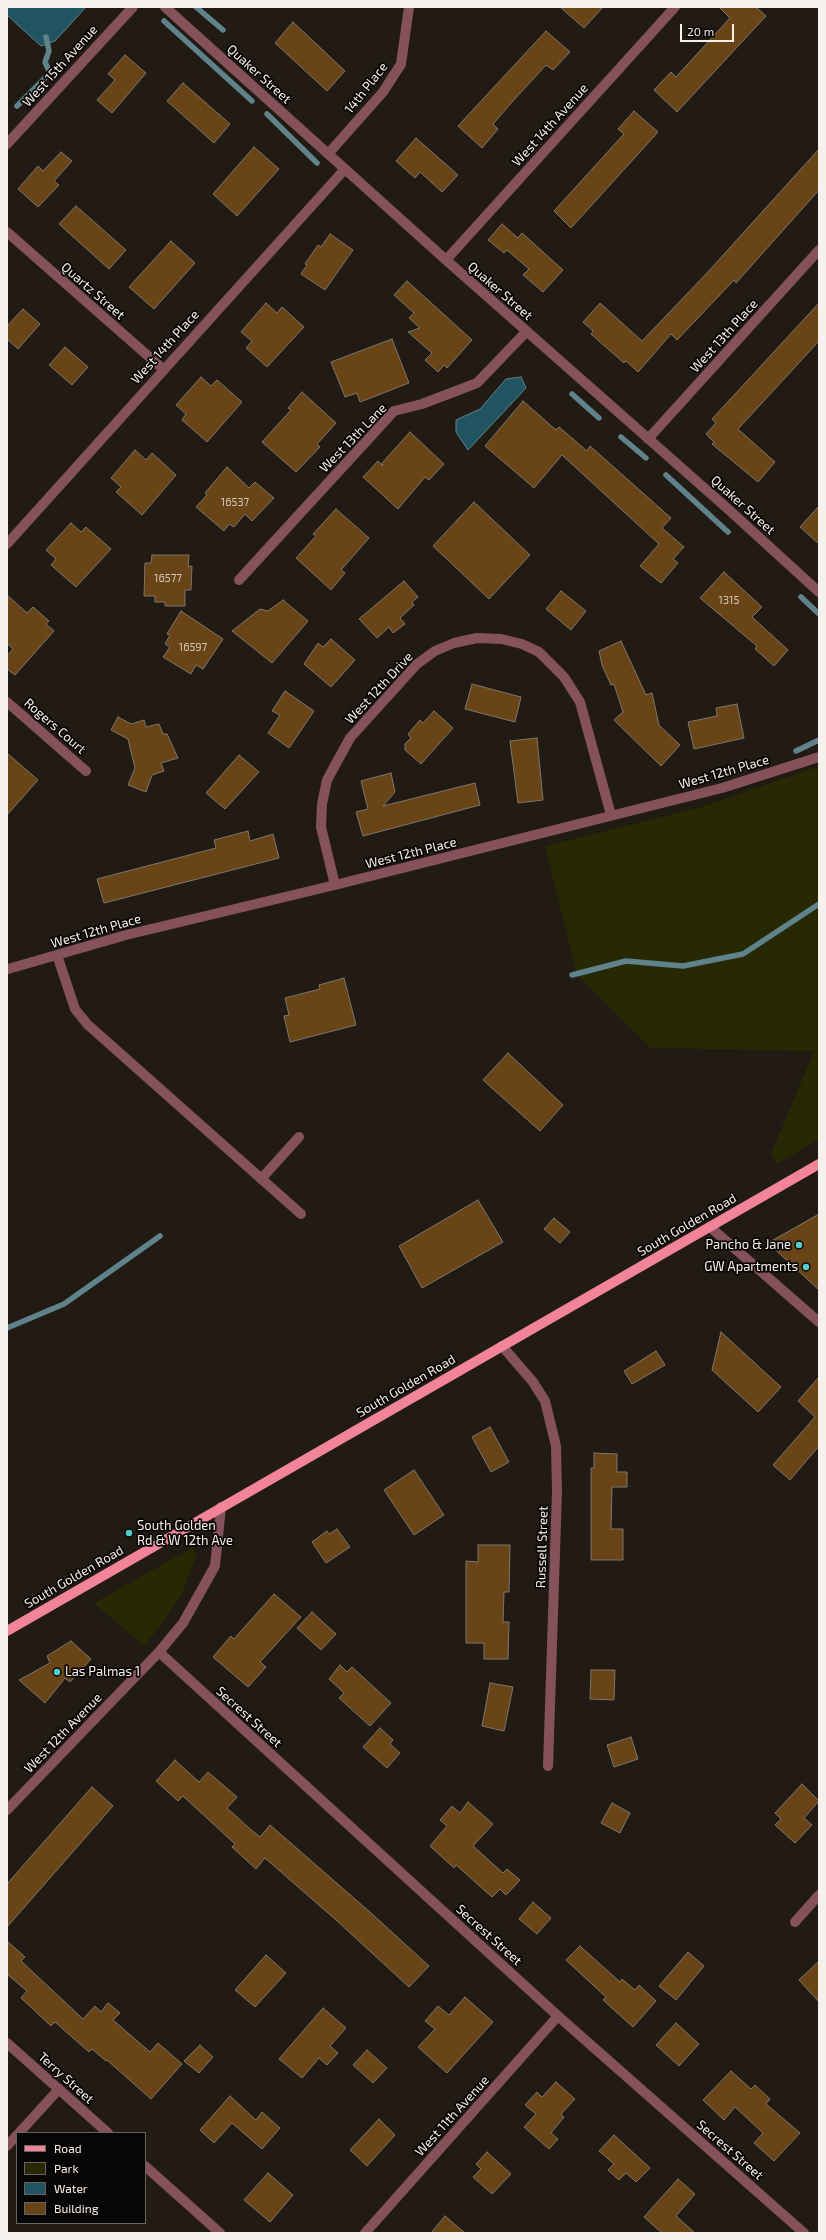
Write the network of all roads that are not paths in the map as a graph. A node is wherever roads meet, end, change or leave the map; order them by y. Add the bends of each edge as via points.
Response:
1 (133, 7) edge
2 (165, 7) edge
3 (410, 7) edge
4 (675, 7) edge
5 (7, 144) edge
6 (328, 154) junction
7 (345, 169) junction
8 (7, 232) edge
9 (819, 250) edge
10 (446, 260) junction
11 (526, 332) junction
12 (163, 369) junction
13 (648, 439) junction
14 (7, 544) edge
15 (239, 580) dead end
16 (819, 592) edge
17 (7, 702) edge
18 (819, 758) edge
19 (86, 771) dead end
20 (611, 815) junction
21 (335, 885) junction
22 (57, 955) junction
23 (8, 969) dead end
24 (299, 1137) dead end
25 (819, 1164) edge
26 (261, 1179) junction
27 (301, 1214) dead end
28 (710, 1226) junction
29 (819, 1322) edge
30 (502, 1346) junction
31 (221, 1507) junction
32 (7, 1631) edge
33 (159, 1652) junction
34 (548, 1766) dead end
35 (7, 1810) edge
36 (819, 1895) edge
37 (795, 1922) dead end
38 (558, 2016) junction
39 (7, 2043) edge
40 (59, 2090) junction
41 (20, 2132) edge
42 (107, 2132) edge
43 (16, 2136) edge
44 (7, 2146) edge
45 (146, 2167) edge
46 (220, 2233) edge
47 (365, 2233) edge
48 (804, 2233) edge

1 - 5 street, West 15th Avenue
2 - 6 street, Quaker Street
3 - 6 street, 14th Place via 401,64 383,92
4 - 10 street, West 14th Avenue
6 - 7 street, Quaker Street
7 - 10 street, Quaker Street
7 - 12 street, West 14th Place
8 - 12 street, Quartz Street
9 - 13 street, West 13th Place
10 - 11 street, Quaker Street
11 - 13 street, Quaker Street
11 - 15 street, West 13th Lane via 477,383 422,404 394,411
12 - 14 street, West 14th Place
13 - 16 street, Quaker Street
17 - 19 street, Rogers Court
18 - 20 street, West 12th Place via 722,788
20 - 21 street, West 12th Place
20 - 21 street, West 12th Drive via 580,702 564,677 539,652 522,644 501,639 477,638 454,643 435,651 417,664 350,738 327,780 321,827
21 - 22 street, West 12th Place via 126,935
22 - 23 street, West 12th Place
22 - 26 street via 75,1009 88,1024
24 - 26 street
25 - 28 main road, South Golden Road
26 - 27 street
28 - 29 street
28 - 30 main road, South Golden Road
30 - 31 main road, South Golden Road
30 - 34 street, Russell Street via 533,1382 545,1401 556,1446 557,1492
31 - 32 main road, South Golden Road
31 - 33 street, West 12th Avenue via 215,1566 183,1623
33 - 35 street, West 12th Avenue
33 - 38 street, Secrest Street
36 - 37 street
38 - 47 street, West 11th Avenue
38 - 48 street, Secrest Street
39 - 40 street, Terry Street
40 - 41 street
40 - 42 street, Terry Street
43 - 44 street
45 - 46 street

